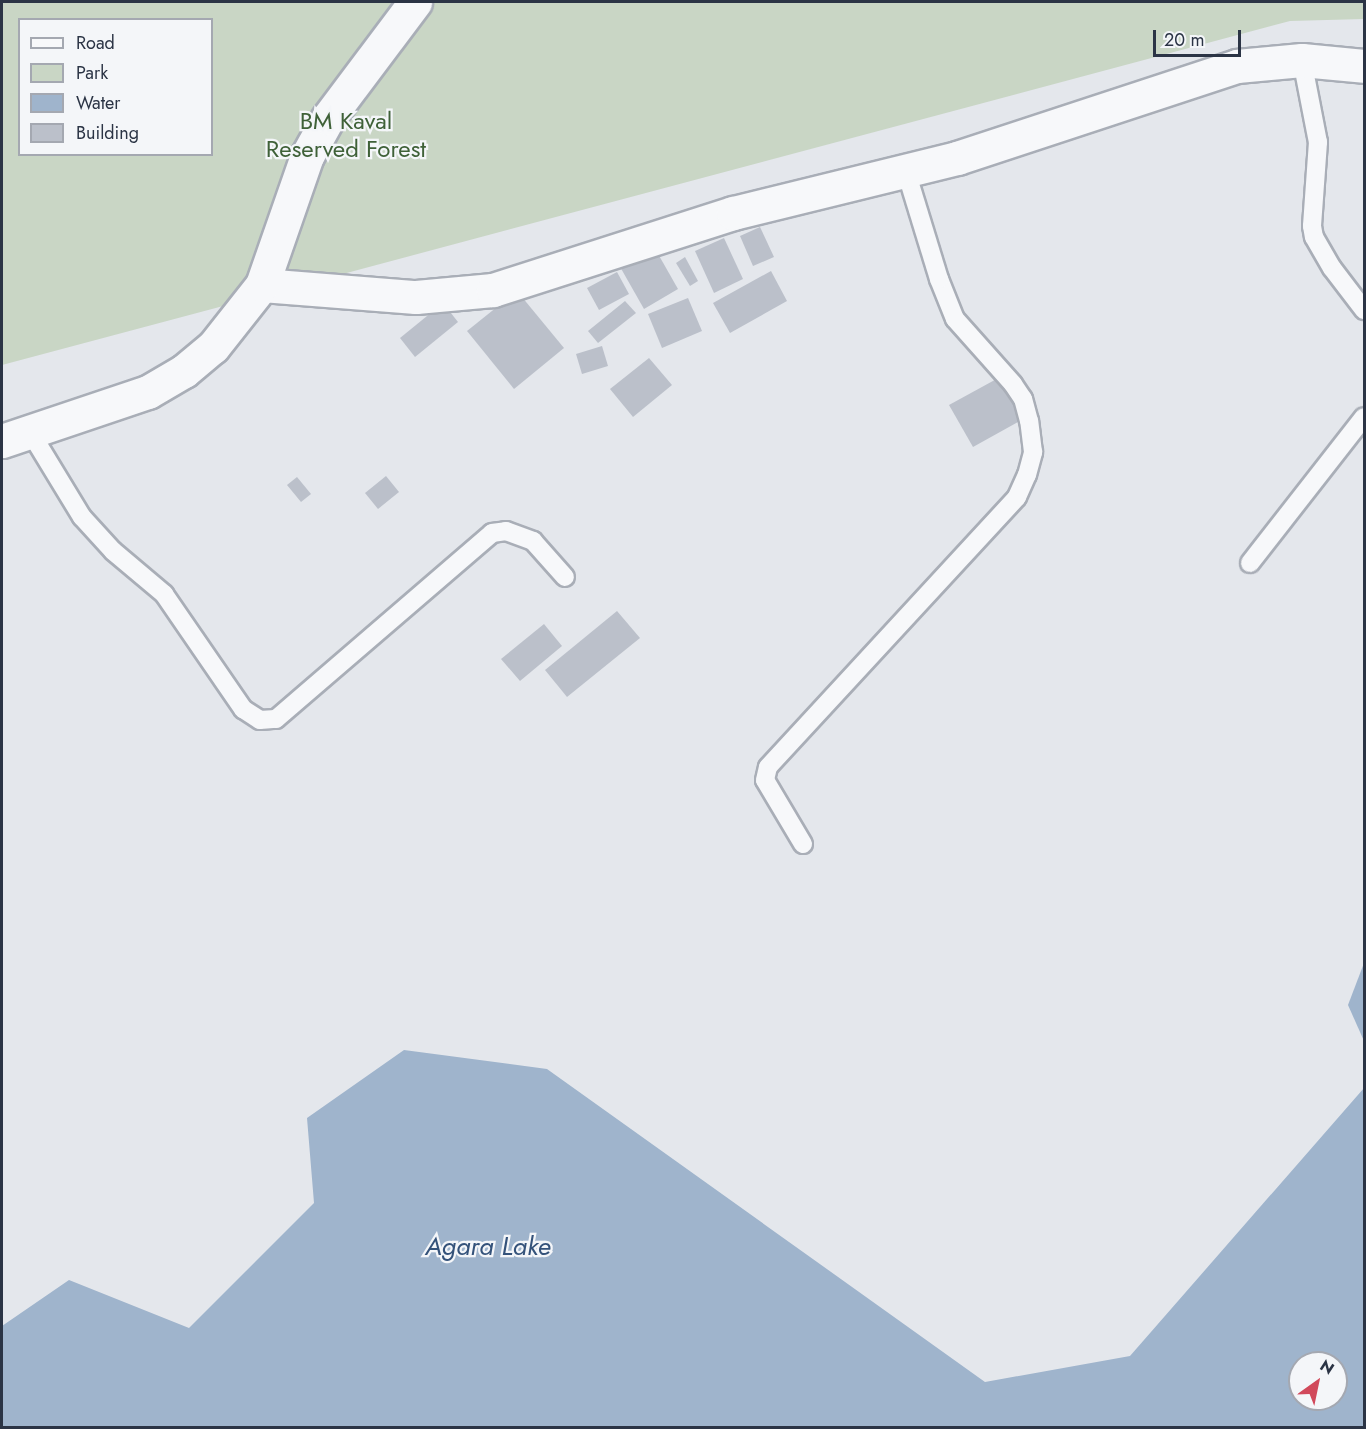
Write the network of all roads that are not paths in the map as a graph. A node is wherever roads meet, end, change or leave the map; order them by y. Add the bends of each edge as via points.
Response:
1 (415, 2) edge
2 (1302, 60) junction
3 (1365, 66) edge
4 (906, 171) junction
5 (262, 285) junction
6 (1365, 310) edge
7 (1365, 417) edge
8 (15, 436) edge
9 (1250, 562) dead end
10 (565, 577) dead end
11 (803, 844) dead end

1 - 5 street via 328,118 307,156
2 - 3 street
2 - 4 street via 1237,66 957,158
2 - 6 lane via 1318,142 1314,237
4 - 5 street via 733,213 493,290 416,297
4 - 11 lane via 955,319 1023,399 1033,452 1017,497 768,767 765,780
5 - 8 street via 213,347 184,370 148,392
7 - 9 lane
8 - 10 lane via 113,551 170,601 243,709 260,720 276,719 492,533 506,531 533,542

